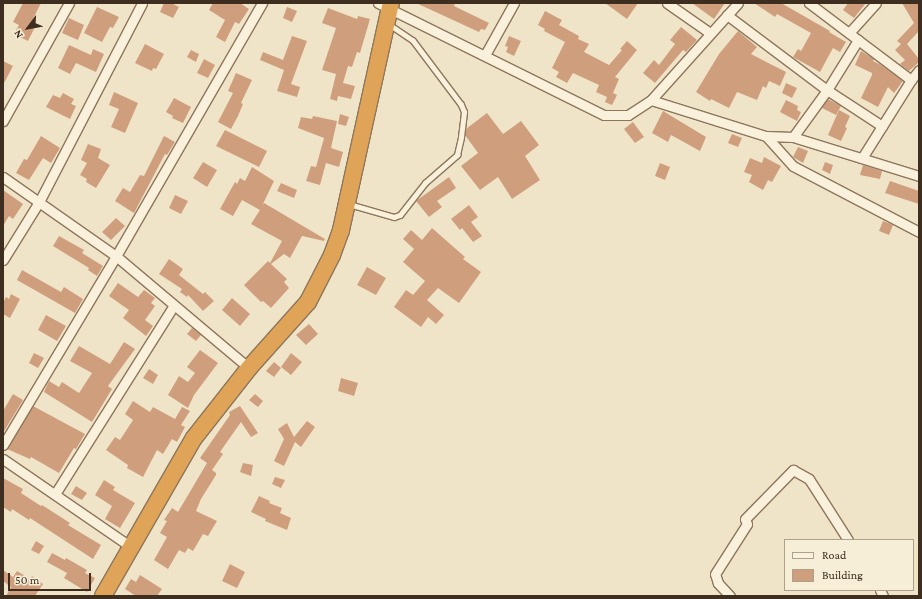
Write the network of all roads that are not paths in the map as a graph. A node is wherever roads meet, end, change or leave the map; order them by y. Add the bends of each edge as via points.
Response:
1 (69, 3) edge
2 (142, 3) edge
3 (262, 3) edge
4 (514, 3) edge
5 (667, 3) edge
6 (738, 3) edge
7 (809, 3) edge
8 (876, 3) edge
9 (386, 9) edge
10 (727, 15) junction
11 (710, 33) junction
12 (849, 34) junction
13 (858, 40) junction
14 (485, 54) junction
15 (919, 70) edge
16 (911, 80) junction
17 (827, 90) junction
18 (651, 100) junction
19 (3, 121) edge
20 (882, 126) junction
21 (766, 136) junction
22 (793, 137) junction
23 (862, 158) junction
24 (919, 176) edge
25 (3, 177) edge
26 (39, 202) junction
27 (347, 204) junction
28 (919, 232) edge
29 (116, 256) junction
30 (3, 260) edge
31 (174, 305) junction
32 (249, 368) junction
33 (3, 445) edge
34 (3, 459) edge
35 (55, 494) junction
36 (847, 539) edge
37 (131, 547) junction
38 (103, 596) edge
39 (730, 596) edge

1 - 19 street
2 - 26 street
3 - 29 street
4 - 14 street
5 - 11 street
6 - 10 street
7 - 12 street
8 - 12 street
9 - 14 street
9 - 27 highway
9 - 27 lane via 461,105 464,112 461,137 457,155 425,183 400,215 394,217
10 - 11 street
10 - 17 street
11 - 18 street
12 - 13 street
13 - 16 street
13 - 17 street
14 - 18 street via 604,115 628,115
15 - 16 street
16 - 20 street
17 - 20 street
17 - 22 street
18 - 21 street
20 - 23 street
21 - 22 street
21 - 28 street via 793,166
22 - 23 street
23 - 24 street
25 - 26 street
26 - 29 street
26 - 30 street
27 - 32 highway via 332,256 308,302
29 - 31 street
29 - 33 street
31 - 32 street
31 - 35 street
32 - 37 highway via 194,438
34 - 35 street
35 - 37 street
36 - 39 street via 809,479 793,470 746,519 747,524 715,574 718,583
37 - 38 highway

